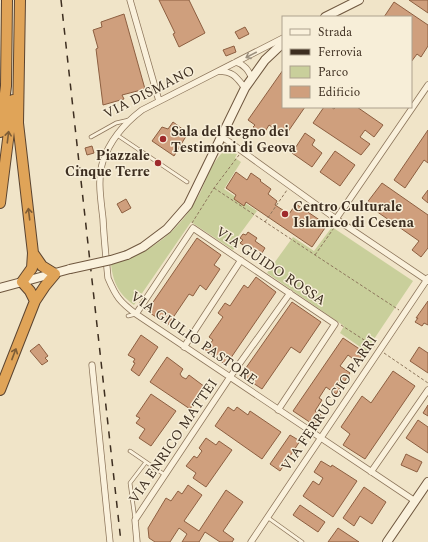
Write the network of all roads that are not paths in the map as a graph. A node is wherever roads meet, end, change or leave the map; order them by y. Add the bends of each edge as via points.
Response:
1 (6, 0) edge
2 (19, 0) edge
3 (130, 0) edge
4 (359, 0) edge
5 (327, 16) edge
6 (282, 39) edge
7 (282, 44) edge
8 (236, 62) junction
9 (219, 71) junction
10 (252, 78) junction
11 (428, 85) edge
12 (245, 88) junction
13 (159, 101) junction
14 (129, 120) junction
15 (0, 132) edge
16 (118, 135) junction
17 (221, 136) junction
18 (91, 137) dead end
19 (187, 182) dead end
20 (0, 204) edge
21 (338, 220) junction
22 (33, 253) junction
23 (241, 260) junction
24 (55, 274) junction
25 (428, 279) edge
26 (22, 282) junction
27 (1, 288) edge
28 (290, 293) junction
29 (35, 301) junction
30 (136, 314) junction
31 (128, 316) dead end
32 (184, 347) junction
33 (92, 365) dead end
34 (230, 377) junction
35 (0, 390) edge
36 (428, 390) edge
37 (278, 410) junction
38 (320, 438) junction
39 (130, 451) dead end
40 (146, 462) junction
41 (371, 472) junction
42 (165, 475) junction
43 (428, 482) edge
44 (415, 501) junction
45 (267, 518) junction
46 (135, 520) junction
47 (110, 542) edge
48 (137, 542) edge
49 (251, 542) edge
50 (302, 542) edge
51 (387, 542) edge

1 - 15 highway via 6,86
20 -> 2 highway via 14,86
22 -> 2 highway via 18,123
3 - 13 street
4 - 5 main road
6 -> 8 street, VIA DISMANO
7 - 10 main road via 265,60
8 - 9 street, VIA DISMANO
8 - 10 street via 245,67
9 - 12 street via 229,72
9 - 13 street, VIA DISMANO
10 - 12 main road
11 - 21 street
12 - 17 main road
13 - 14 street, VIA DISMANO
14 - 16 street, VIA GIULIO PASTORE
14 - 18 lane, VIA DISMANO via 116,123
16 - 19 lane
16 - 30 street, VIA GIULIO PASTORE via 103,161 100,178 108,278 121,303
17 - 21 street
17 - 24 main road, bridge via 188,204 168,229 143,247 126,255
21 - 25 street
22 - 24 highway via 42,266
22 - 26 highway via 32,268
23 - 28 street, VIA GUIDO ROSSA
23 - 30 street, VIA GUIDO ROSSA via 193,228
23 - 32 street
24 - 26 main road
24 - 29 highway
25 - 38 street, VIA FERRUCCIO PARRI
26 - 27 main road
26 - 29 highway
28 - 34 street, VIA ENRICO MATTEI
28 - 37 street, VIA GUIDO ROSSA via 335,324
35 -> 29 highway
30 - 31 lane
30 - 32 street, VIA GIULIO PASTORE
32 - 34 street, VIA GIULIO PASTORE
33 - 47 street
34 - 37 street, VIA GIULIO PASTORE
34 - 42 street, VIA ENRICO MATTEI
36 - 41 street
37 - 38 street, VIA GIULIO PASTORE
38 - 41 street, VIA GIULIO PASTORE
38 - 45 street, VIA FERRUCCIO PARRI
39 - 40 lane
40 - 42 lane
40 - 46 lane via 130,483
41 - 44 street, VIA GIULIO PASTORE
42 - 46 street, VIA ENRICO MATTEI
43 - 44 main road
44 - 51 main road
45 - 49 street, VIA FERRUCCIO PARRI
45 - 50 lane
46 - 48 street, VIA ENRICO MATTEI

